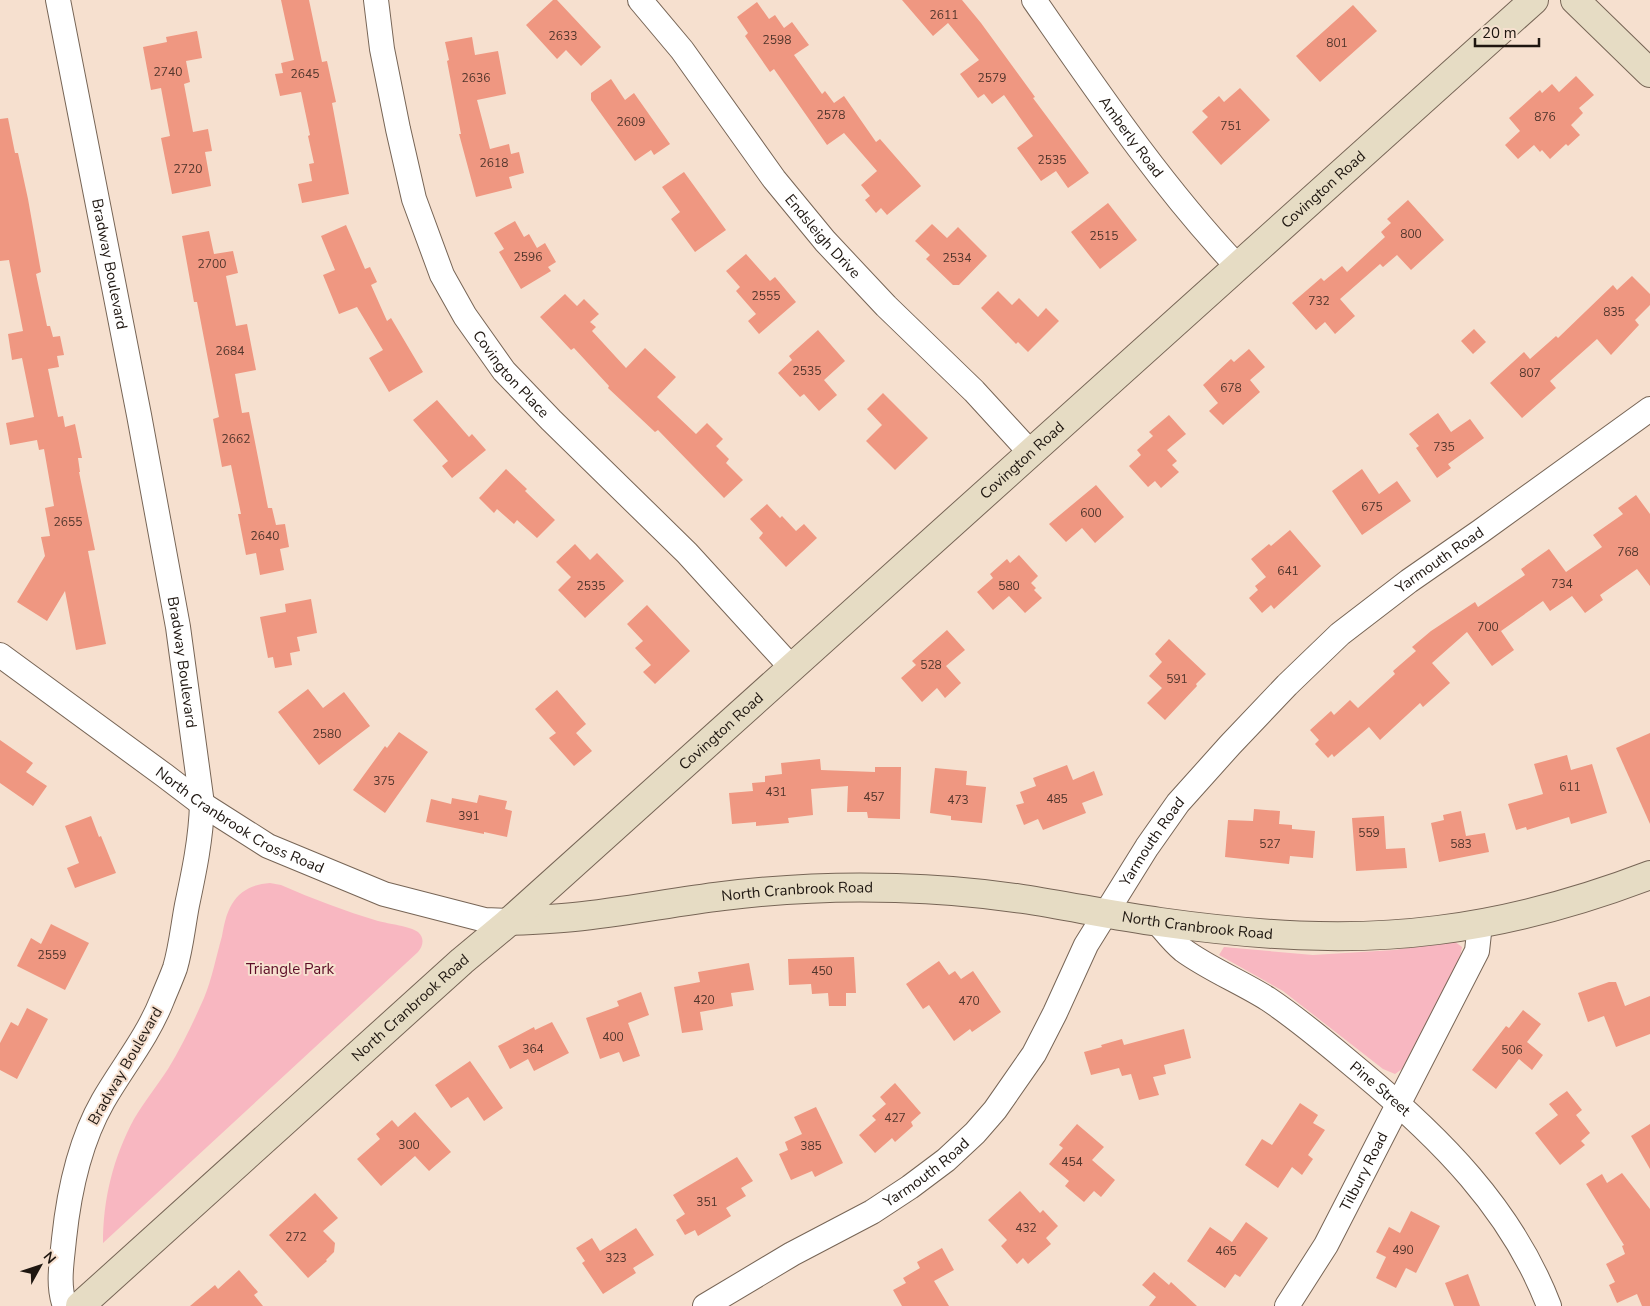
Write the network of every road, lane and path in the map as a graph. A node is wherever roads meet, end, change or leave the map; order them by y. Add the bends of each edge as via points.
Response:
1 (58, 0) edge
2 (376, 0) edge
3 (640, 0) edge
4 (1034, 0) edge
5 (1534, 0) edge
6 (1575, 0) edge
7 (1650, 73) edge
8 (1237, 266) junction
9 (1650, 409) edge
10 (1030, 452) junction
11 (0, 655) edge
12 (791, 667) junction
13 (202, 804) junction
14 (1650, 875) edge
15 (1106, 913) junction
16 (510, 921) junction
17 (1157, 922) junction
18 (1480, 924) junction
19 (1398, 1103) junction
20 (65, 1306) edge
21 (80, 1306) edge
22 (706, 1306) edge
23 (1287, 1306) edge
24 (1549, 1306) edge

1 - 13 street, Bradway Boulevard via 174,608
2 - 12 street, Covington Place via 382,49 414,199 442,275 465,316 504,371 687,553
3 - 10 street, Endsleigh Drive via 682,50 774,179 825,241
4 - 8 street, Amberly Road via 1147,160 1195,221
5 - 8 street, Covington Road
6 - 7 street
8 - 10 street, Covington Road
9 - 15 street, Yarmouth Road via 1409,580 1340,634 1287,685 1178,803
10 - 12 street, Covington Road
11 - 13 street, North Cranbrook Cross Road
12 - 16 street, Covington Road
13 - 16 street, North Cranbrook Cross Road via 268,846 384,894 485,920
13 - 20 street, Bradway Boulevard via 195,865 175,968 157,1012 102,1102 76,1168 68,1200 62,1263
14 - 18 street, North Cranbrook Road via 1579,900
15 - 16 street, North Cranbrook Road via 987,894 838,888 726,896 576,917
15 - 17 street, North Cranbrook Road
15 - 22 street, Yarmouth Road via 1086,945 1034,1054 996,1110 974,1133 946,1160 872,1212 792,1254
16 - 21 street, North Cranbrook Road
17 - 18 street, North Cranbrook Road via 1311,936 1405,934
17 - 19 street, Pine Street via 1182,949 1268,999
18 - 19 street, Tilbury Road via 1477,951
19 - 23 street, Tilbury Road via 1326,1245
19 - 24 street, Pine Street via 1480,1186 1511,1231 1539,1280

